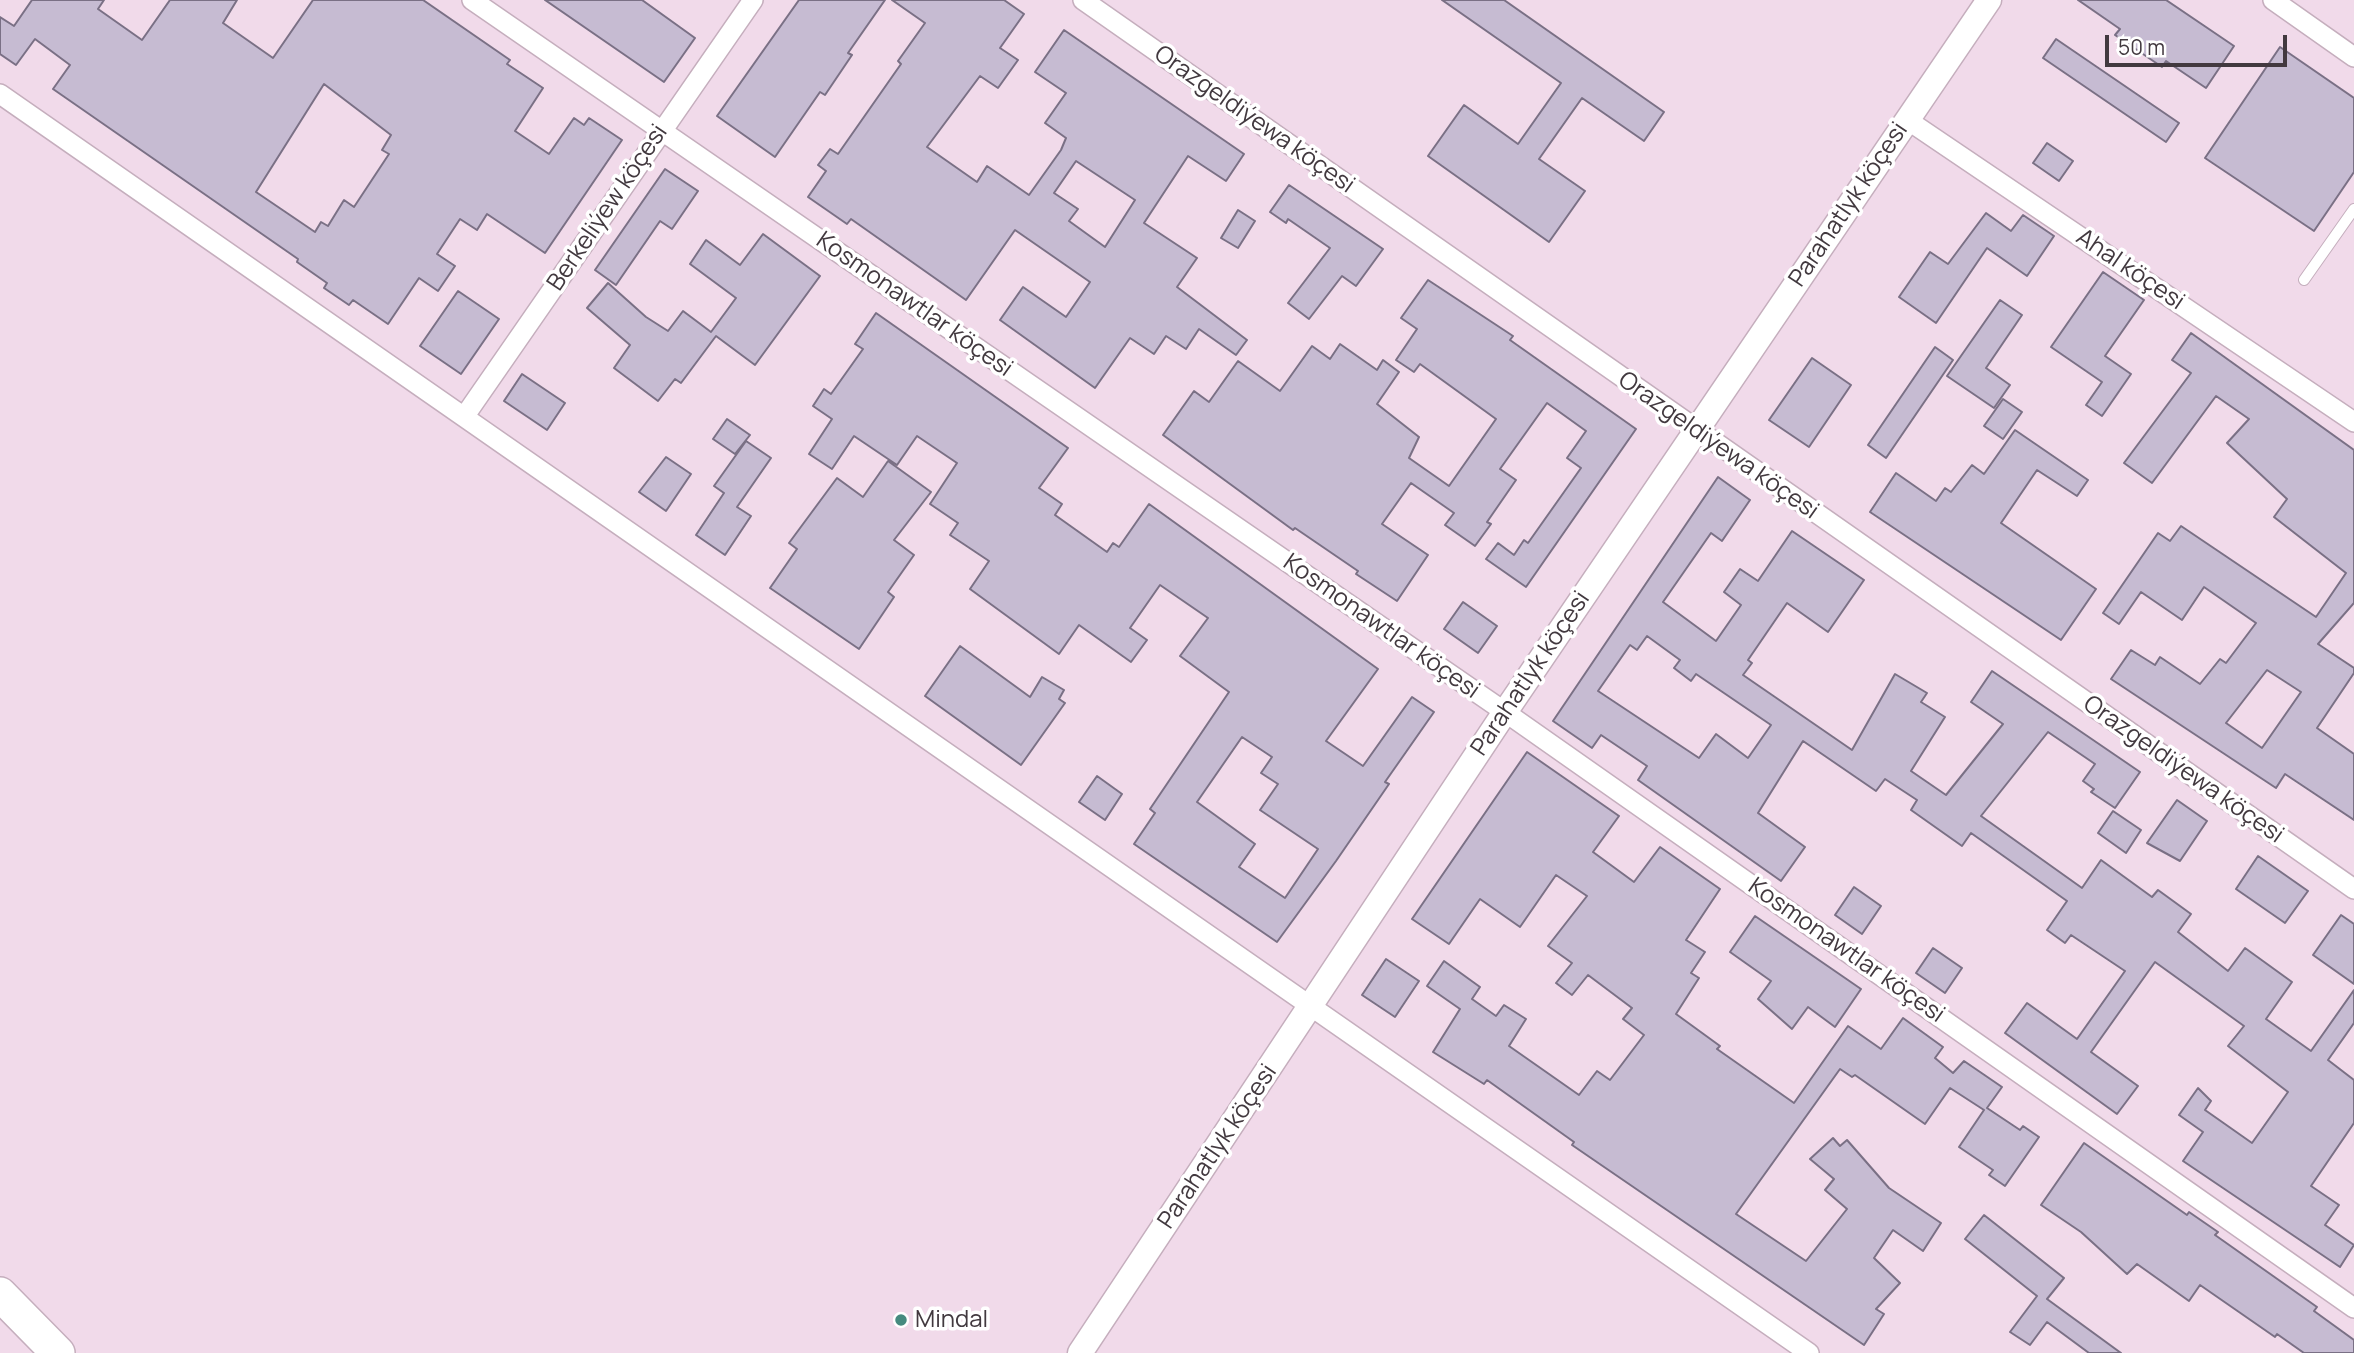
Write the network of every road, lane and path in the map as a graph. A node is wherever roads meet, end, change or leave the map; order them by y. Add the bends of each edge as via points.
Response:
1 (472, 0) edge
2 (753, 0) edge
3 (1083, 0) edge
4 (1989, 0) edge
5 (2273, 0) edge
6 (2354, 57) edge
7 (0, 94) edge
8 (1906, 119) junction
9 (660, 131) junction
10 (2354, 209) edge
11 (2304, 280) dead end
12 (464, 417) junction
13 (2354, 422) edge
14 (1697, 432) junction
15 (1505, 712) junction
16 (2354, 890) edge
17 (1312, 1007) junction
18 (0, 1294) edge
19 (2354, 1308) edge
20 (58, 1353) edge
21 (1080, 1353) edge
22 (1809, 1353) edge

1 - 9 street, Kosmonawtlar köçesi
2 - 9 street, Berkeliýew köçesi
3 - 14 street, Orazgeldiýewa köçesi
4 - 8 street, Parahatlyk köçesi
5 - 6 street
7 - 12 street
8 - 13 street, Ahal köçesi
8 - 14 street, Parahatlyk köçesi
9 - 12 street, Berkeliýew köçesi
9 - 15 street, Kosmonawtlar köçesi
10 - 11 lane
12 - 17 street
14 - 15 street, Parahatlyk köçesi
14 - 16 street, Orazgeldiýewa köçesi
15 - 17 street, Parahatlyk köçesi
15 - 19 street, Kosmonawtlar köçesi
17 - 21 street, Parahatlyk köçesi
17 - 22 street
18 - 20 highway

